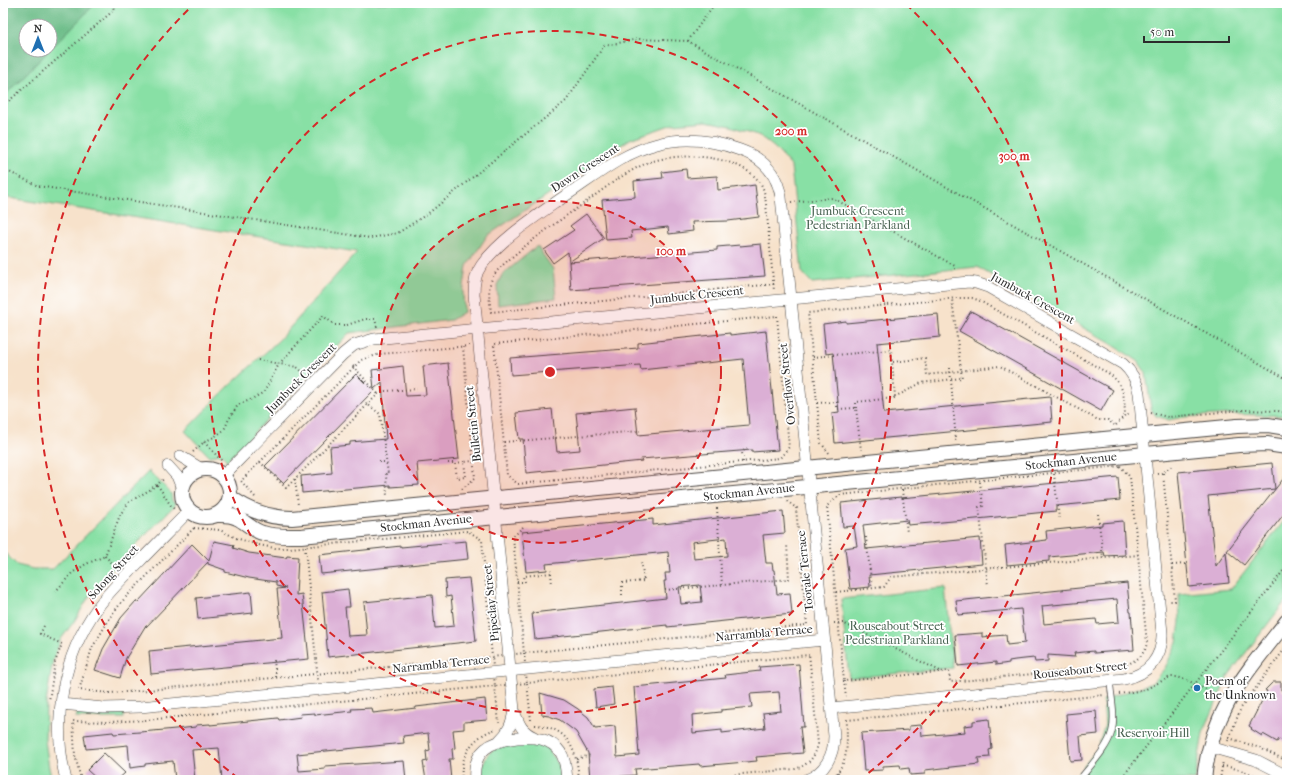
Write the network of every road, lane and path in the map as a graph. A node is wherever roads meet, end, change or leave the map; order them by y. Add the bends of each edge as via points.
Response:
1 (112, 3) edge
2 (715, 3) edge
3 (688, 41) junction
4 (3, 106) edge
5 (3, 169) edge
6 (782, 202) junction
7 (956, 283) junction
8 (774, 284) joint
9 (952, 298) junction
10 (791, 299) junction
11 (477, 329) junction
12 (378, 339) junction
13 (813, 357) junction
14 (258, 360) dead end
15 (892, 362) junction
16 (279, 364) junction
17 (353, 366) junction
18 (950, 368) dead end
19 (961, 371) junction
20 (951, 372) junction
21 (927, 375) junction
22 (951, 379) junction
23 (1287, 379) edge
24 (927, 382) junction
25 (314, 383) junction
26 (417, 389) dead end
27 (326, 394) junction
28 (378, 394) junction
29 (895, 396) junction
30 (817, 403) junction
31 (367, 404) junction
32 (856, 408) junction
33 (1287, 413) edge
34 (1141, 414) junction
35 (1125, 415) junction
36 (1114, 426) junction
37 (1107, 427) dead end
38 (1287, 428) edge
39 (640, 431) dead end
40 (504, 442) junction
41 (949, 442) dead end
42 (1144, 444) junction
43 (1287, 447) edge
44 (747, 448) dead end
45 (861, 450) junction
46 (868, 450) dead end
47 (854, 451) dead end
48 (835, 452) dead end
49 (182, 458) joint
50 (1287, 459) edge
51 (474, 461) junction
52 (260, 462) junction
53 (379, 462) dead end
54 (386, 462) junction
55 (464, 462) junction
56 (743, 462) junction
57 (1175, 462) dead end
58 (448, 463) dead end
59 (455, 463) junction
60 (808, 467) junction
61 (170, 468) joint
62 (203, 470) junction
63 (1286, 470) dead end
64 (1054, 473) junction
65 (1163, 473) junction
66 (1147, 475) junction
67 (223, 476) junction
68 (1130, 476) junction
69 (295, 479) junction
70 (980, 480) junction
71 (157, 485) junction
72 (810, 486) junction
73 (902, 489) junction
74 (457, 490) dead end
75 (183, 491) junction
76 (230, 497) junction
77 (387, 497) dead end
78 (494, 498) junction
79 (259, 500) dead end
80 (786, 500) dead end
81 (301, 506) dead end
82 (717, 507) dead end
83 (174, 509) dead end
84 (190, 510) junction
85 (1098, 514) dead end
86 (215, 515) junction
87 (495, 517) junction
88 (1060, 518) dead end
89 (525, 526) dead end
90 (907, 532) dead end
91 (866, 536) dead end
92 (304, 541) junction
93 (787, 544) dead end
94 (1138, 555) junction
95 (105, 556) junction
96 (1103, 558) junction
97 (641, 560) dead end
98 (1186, 564) dead end
99 (1172, 565) junction
100 (1287, 566) edge
101 (986, 569) junction
102 (118, 570) dead end
103 (517, 582) junction
104 (552, 584) dead end
105 (722, 585) junction
106 (988, 586) dead end
107 (872, 588) junction
108 (666, 590) dead end
109 (55, 592) dead end
110 (836, 592) junction
111 (622, 595) dead end
112 (1159, 602) junction
113 (1143, 604) junction
114 (839, 622) junction
115 (823, 624) junction
116 (807, 625) junction
117 (44, 626) dead end
118 (1284, 630) edge
119 (824, 640) junction
120 (808, 641) junction
121 (62, 644) dead end
122 (1287, 646) edge
123 (1284, 649) junction
124 (1287, 651) edge
125 (809, 655) junction
126 (278, 660) dead end
127 (510, 670) junction
128 (942, 671) junction
129 (317, 673) junction
130 (276, 677) junction
131 (1110, 681) junction
132 (1195, 684) junction
133 (319, 689) junction
134 (1111, 694) junction
135 (1228, 701) junction
136 (61, 704) junction
137 (831, 708) junction
138 (514, 710) junction
139 (499, 727) dead end
140 (534, 737) junction
141 (499, 741) junction
142 (1210, 747) junction
143 (1225, 751) junction
144 (590, 755) dead end
145 (577, 759) junction
146 (1221, 766) junction
147 (838, 771) junction
148 (1287, 776) edge
149 (66, 780) edge
150 (81, 780) edge
151 (475, 780) edge
152 (567, 780) edge
153 (579, 780) edge
154 (679, 780) edge
155 (806, 780) edge
156 (831, 780) edge
157 (839, 780) edge
158 (1079, 780) edge
159 (1120, 780) edge
160 (1204, 780) edge
161 (1220, 780) edge
162 (1264, 780) edge

1 - 4 path via 114,10
2 - 3 path
3 - 5 path via 638,39 604,46 566,101 430,212 398,233 370,238 38,186
3 - 23 path
6 - 7 path via 833,198 955,266
6 - 10 street, Dawn Crescent
6 - 11 street, Dawn Crescent via 777,181 768,167 755,157 732,147 708,141 683,140 658,144 634,152 612,164 525,225 485,261 477,273 474,287
7 - 10 street, Jumbuck Crescent
7 - 34 street, Jumbuck Crescent via 976,283 988,287 1123,364 1136,380
8 - 8 path via 491,312 489,286 496,273 537,235 624,176 649,163 687,156 717,159 741,167 757,178 766,204
9 - 13 path via 808,313
9 - 19 path
9 - 35 path via 978,300 1108,373 1115,378 1123,391
10 - 11 street, Jumbuck Crescent
10 - 60 street, Overflow Street
11 - 12 street, Jumbuck Crescent
11 - 78 street, Bulletin Street
12 - 16 path via 375,319 335,325 323,316
12 - 25 street, Jumbuck Crescent via 360,342 348,350
13 - 15 path via 891,350
13 - 30 path
14 - 16 path
15 - 21 path via 925,358
15 - 29 path
16 - 25 path via 297,367
16 - 49 path via 264,392 238,405 224,430
17 - 27 path
17 - 28 path
17 - 51 path via 361,360 380,354 463,347
18 - 20 path
19 - 20 path
19 - 22 path via 962,378
19 - 36 path via 1000,366 1098,420 1108,420
20 - 21 path
20 - 22 path
21 - 24 path
22 - 24 path
22 - 41 path via 956,441
24 - 29 path
25 - 27 path
25 - 67 street, Jumbuck Crescent
26 - 28 path via 384,391
27 - 52 path
28 - 31 path
29 - 32 path via 856,402
30 - 32 path via 837,402 838,410
30 - 48 path via 821,443 829,453
31 - 54 path via 380,414
31 - 69 path
32 - 45 path
33 - 34 path via 1243,410 1168,417 1150,412
34 - 35 path
34 - 42 street, Jumbuck Crescent
35 - 36 path
36 - 37 path
38 - 42 street, Stockman Avenue via 1253,425
39 - 40 path
40 - 56 path via 507,475 518,484
40 - 56 path via 494,344 777,316 790,447 780,458
42 - 43 street, Stockman Avenue via 1267,444
42 - 60 street, Stockman Avenue
42 - 66 street, Rouseabout Street
42 - 72 street, Stockman Avenue
44 - 56 path via 742,452
45 - 46 path
45 - 47 path
49 - 62 street
50 - 63 path
51 - 55 path
51 - 74 path via 475,478
52 - 69 path via 286,488
52 - 79 path via 241,481
53 - 54 path
54 - 77 path
55 - 59 path
55 - 59 path via 466,477 457,478
57 - 65 path
58 - 59 path
60 - 72 street, Toorale Terrace
60 - 78 street, Stockman Avenue
61 - 71 path
61 - 75 street via 177,476
62 - 67 street via 215,471
62 - 75 street via 188,478
64 - 68 path via 1120,466
64 - 70 path
64 - 88 path
65 - 66 path
65 - 99 path
66 - 68 path
66 - 112 street, Rouseabout Street
67 - 76 street via 229,484
68 - 94 path
69 - 81 path via 298,506
70 - 73 path
70 - 101 path via 983,506 979,507
71 - 83 path
71 - 95 path via 129,502 120,515
72 - 87 street, Stockman Avenue
72 - 115 street, Toorale Terrace
73 - 90 path
73 - 110 path via 840,495 827,506
75 - 84 street via 183,498
76 - 78 street, Stockman Avenue via 255,512 282,518
76 - 86 street via 227,505
78 - 87 street, Bulletin Street
80 - 116 path via 796,508
82 - 105 path
84 - 86 street via 202,517
84 - 136 street, Solong Street via 118,584 94,613 71,660
85 - 96 path
86 - 92 street, Stockman Avenue via 229,515 263,533
87 - 92 street, Stockman Avenue
87 - 127 street, Pipeclay Street
89 - 103 path via 513,537
91 - 107 path
92 - 129 path
92 - 129 path via 468,531 482,540 492,657
92 - 130 path via 275,548 244,541 220,530 194,528 113,613 92,648 78,690 127,692
93 - 105 path via 789,579
94 - 96 path
94 - 113 path
95 - 102 path
95 - 109 path via 72,573
96 - 101 path
97 - 111 path via 644,581 622,583
98 - 99 path
99 - 112 path via 1175,601
100 - 132 path
101 - 106 path
101 - 107 path via 891,577 884,587
103 - 104 path via 525,582 524,576 551,571
103 - 116 path via 524,653
105 - 108 path
107 - 110 path
110 - 114 path
112 - 113 path
112 - 131 street, Rouseabout Street via 1162,646 1157,658 1148,669 1137,676
113 - 128 path via 1147,635 1145,650 1140,657 1127,665 950,682 949,671
114 - 115 path
114 - 128 path
114 - 128 path via 844,681
115 - 119 street, Toorale Terrace
116 - 120 path
117 - 121 path via 40,634
118 - 135 street via 1246,673
119 - 120 street, Narrambla Terrace
119 - 137 street, Toorale Terrace
120 - 125 path
120 - 127 street, Narrambla Terrace
122 - 123 path
123 - 124 path
123 - 143 path via 1241,708
125 - 145 path via 527,683 531,724 548,727 561,734
125 - 154 path via 818,744 815,755 809,762 795,769
126 - 130 path via 274,661
127 - 133 street, Narrambla Terrace
127 - 138 street, Pipeclay Street
129 - 130 path
129 - 133 path
131 - 134 lane
131 - 137 street, Rouseabout Street
132 - 134 path via 1170,677 1144,690
132 - 135 path
132 - 159 path
133 - 136 street, Narrambla Terrace via 140,707 104,708
134 - 147 path via 847,720 846,754
134 - 158 lane via 1112,731 1107,743
135 - 142 street via 1218,721
136 - 149 street, Solong Street via 60,736
137 - 155 street, Toorale Terrace via 833,751 822,770
138 - 140 street, Pipeclay Street via 520,726
138 - 141 street, Pipeclay Street via 510,727
139 - 150 path via 495,686 139,721 73,721 75,755
140 - 141 street
140 - 152 street via 549,742 561,753
141 - 151 street via 488,746 480,754 475,765
142 - 143 street
142 - 160 street
143 - 146 path
143 - 148 street via 1256,760
144 - 145 path
145 - 153 path
146 - 161 path
146 - 162 path via 1234,768
147 - 156 path
147 - 157 path

